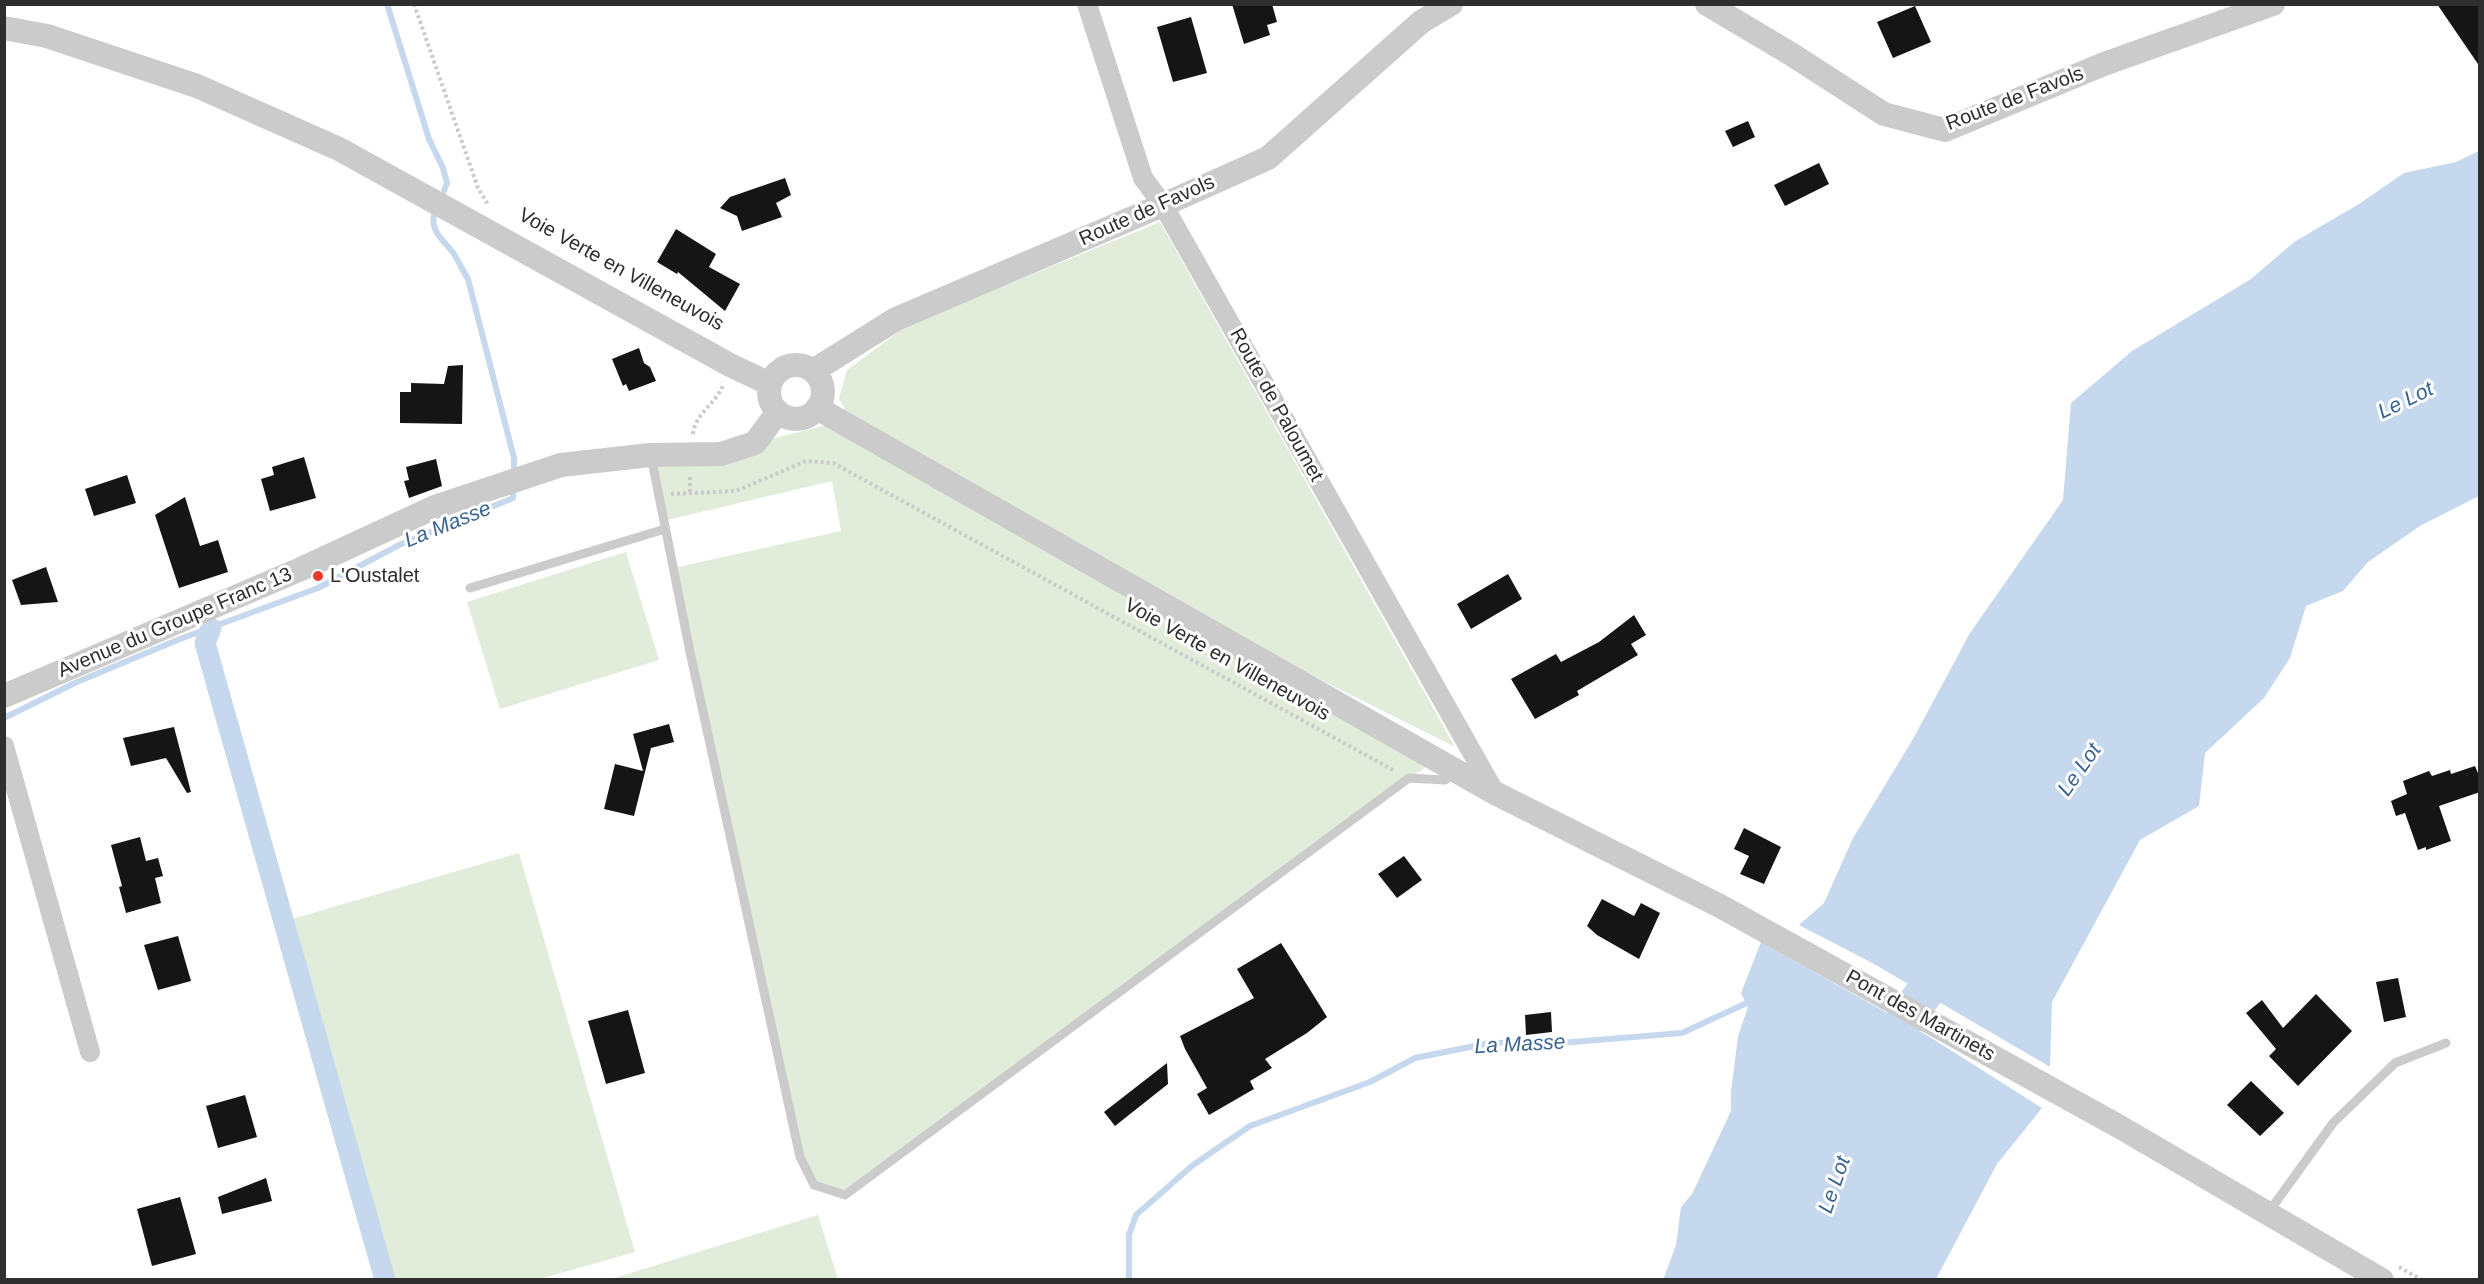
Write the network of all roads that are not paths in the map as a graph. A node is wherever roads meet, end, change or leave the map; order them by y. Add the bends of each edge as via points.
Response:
1 (1087, 4) edge
2 (1451, 4) edge
3 (1707, 4) edge
4 (2273, 4) edge
5 (4, 28) edge
6 (1163, 205) junction
7 (813, 371) junction
8 (770, 384) junction
9 (817, 408) junction
10 (778, 412) junction
11 (650, 455) junction
12 (665, 528) junction
13 (470, 588) dead end
14 (4, 696) edge
15 (4, 746) edge
16 (1458, 771) junction
17 (1495, 793) junction
18 (2446, 1043) dead end
19 (90, 1052) dead end
20 (2268, 1213) junction
21 (2382, 1280) edge

1 - 6 street, Route de Paloumet via 1143,178
2 - 6 street, Route de Favols via 1422,22 1268,158
3 - 4 street, Route de Favols via 1884,114 1945,130 2104,64
5 - 8 street via 47,36 197,86 339,149
6 - 7 street, Route de Favols via 896,319
6 - 17 street, Route de Paloumet
7 - 8 street via 806,366 788,366
7 - 9 street via 822,385
8 - 10 street via 770,399
9 - 10 street via 794,418
9 - 16 street, Pont des Martinets
10 - 11 street, Avenue du Groupe Franc 13 via 755,443 722,454
11 - 12 lane
11 - 14 street, Avenue du Groupe Franc 13 via 561,465 435,507
12 - 13 lane
12 - 16 lane via 800,1157 814,1185 835,1192 845,1195 1409,778 1446,780
15 - 19 street
16 - 17 street, Pont des Martinets
17 - 20 street, Pont des Martinets via 1720,906 2120,1126
18 - 20 lane via 2395,1063 2333,1123
20 - 21 street, Pont des Martinets

